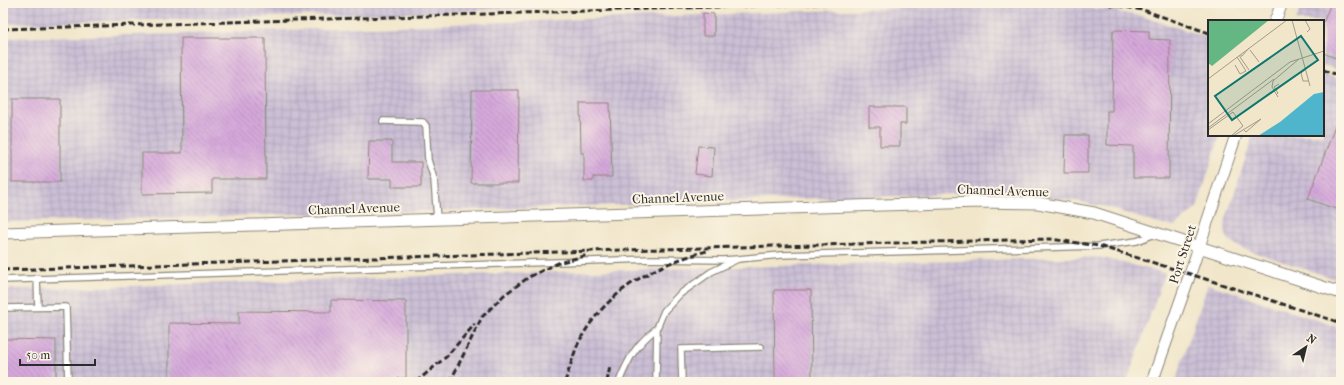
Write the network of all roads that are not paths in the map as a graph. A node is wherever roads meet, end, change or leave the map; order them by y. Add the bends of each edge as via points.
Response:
1 (1282, 3) edge
2 (1275, 20) edge
3 (383, 121) dead end
4 (1236, 136) edge
5 (437, 219) junction
6 (3, 233) edge
7 (1157, 233) junction
8 (1199, 246) junction
9 (738, 259) junction
10 (36, 278) junction
11 (3, 280) edge
12 (1341, 293) edge
13 (38, 307) junction
14 (3, 308) edge
15 (657, 328) junction
16 (760, 347) dead end
17 (68, 382) edge
18 (620, 382) edge
19 (656, 382) edge
20 (682, 382) edge
21 (1152, 382) edge

1 - 2 street
3 - 5 lane via 423,122 426,126 428,160 434,179
4 - 8 street, Port Street
5 - 6 street, Channel Avenue
5 - 7 street, Channel Avenue via 978,202 1045,204 1094,213
7 - 8 street, Channel Avenue
7 - 9 lane via 1137,242 1099,246 781,255
8 - 12 street, Channel Avenue
8 - 21 street, Port Street
9 - 10 lane via 652,259
9 - 15 lane via 711,272 680,294 664,311
10 - 11 lane
10 - 13 lane
13 - 14 lane
13 - 17 lane via 66,307
15 - 18 lane via 642,340 627,362
15 - 19 lane
16 - 20 lane via 681,349

